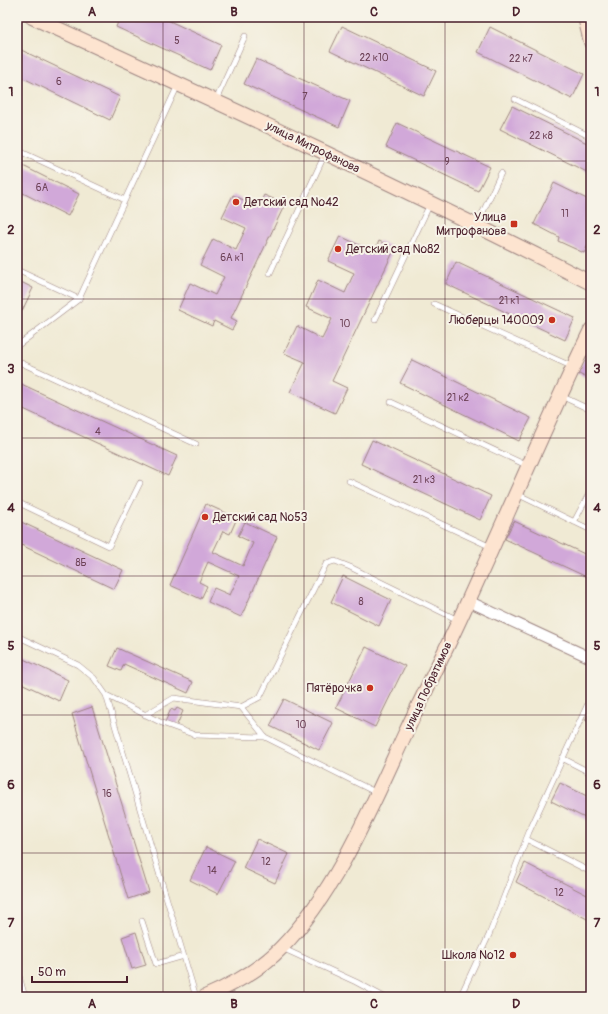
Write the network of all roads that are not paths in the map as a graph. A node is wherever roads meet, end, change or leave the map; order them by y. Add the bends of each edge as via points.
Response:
1 (32, 17) edge
2 (585, 17) edge
3 (246, 36) dead end
4 (591, 42) edge
5 (178, 84) junction
6 (514, 99) dead end
7 (215, 100) junction
8 (591, 137) edge
9 (17, 150) edge
10 (326, 153) junction
11 (501, 173) dead end
12 (125, 200) junction
13 (430, 203) junction
14 (477, 226) junction
15 (17, 270) edge
16 (270, 272) dead end
17 (591, 283) edge
18 (79, 299) junction
19 (434, 304) dead end
20 (375, 320) dead end
21 (591, 330) edge
22 (17, 346) edge
23 (17, 361) edge
24 (573, 367) junction
25 (560, 395) junction
26 (391, 402) dead end
27 (591, 410) edge
28 (196, 444) dead end
29 (528, 466) junction
30 (348, 481) dead end
31 (140, 483) dead end
32 (591, 490) edge
33 (516, 493) junction
34 (17, 502) edge
35 (574, 522) junction
36 (591, 530) edge
37 (492, 548) junction
38 (468, 601) junction
39 (459, 620) junction
40 (17, 636) edge
41 (591, 658) edge
42 (106, 695) junction
43 (591, 697) edge
44 (241, 707) junction
45 (145, 715) junction
46 (265, 737) junction
47 (562, 758) junction
48 (591, 773) edge
49 (377, 793) junction
50 (526, 839) junction
51 (591, 872) edge
52 (142, 921) dead end
53 (282, 948) junction
54 (184, 956) junction
55 (17, 969) edge
56 (383, 996) edge
57 (26, 997) edge
58 (196, 997) edge
59 (206, 997) edge
60 (460, 997) edge

1 - 5 street, улица Митрофанова
2 - 4 street
3 - 7 lane
5 - 7 street, улица Митрофанова
5 - 12 lane
6 - 8 lane
7 - 10 street, улица Митрофанова
9 - 12 lane
10 - 13 street, улица Митрофанова
10 - 16 lane
11 - 14 lane
12 - 18 lane
13 - 14 street, улица Митрофанова
13 - 20 lane
14 - 17 street, улица Митрофанова
15 - 18 lane
18 - 22 lane
19 - 24 lane
21 - 24 street, улица Побратимов
23 - 28 lane
24 - 25 street, улица Побратимов
25 - 27 lane
25 - 29 street, улица Побратимов
26 - 29 lane
29 - 33 street, улица Побратимов
30 - 37 lane
31 - 34 lane via 109,546
32 - 35 lane
33 - 35 lane
33 - 37 street, улица Побратимов
35 - 36 lane
37 - 38 street, улица Побратимов
38 - 39 street, улица Побратимов
38 - 41 street
39 - 44 lane via 350,567 334,561 326,564 260,697
39 - 49 street, улица Побратимов
40 - 42 lane via 78,665 94,678
42 - 45 lane
42 - 54 lane
43 - 47 lane
44 - 45 lane via 174,698
44 - 46 lane
45 - 46 lane via 195,735
46 - 49 lane
47 - 48 lane
47 - 50 lane
49 - 53 street, улица Побратимов via 334,879
50 - 51 lane
50 - 60 lane via 489,935
52 - 54 lane via 156,964
53 - 56 lane
53 - 59 street, улица Побратимов via 242,977
54 - 58 lane
55 - 57 lane

